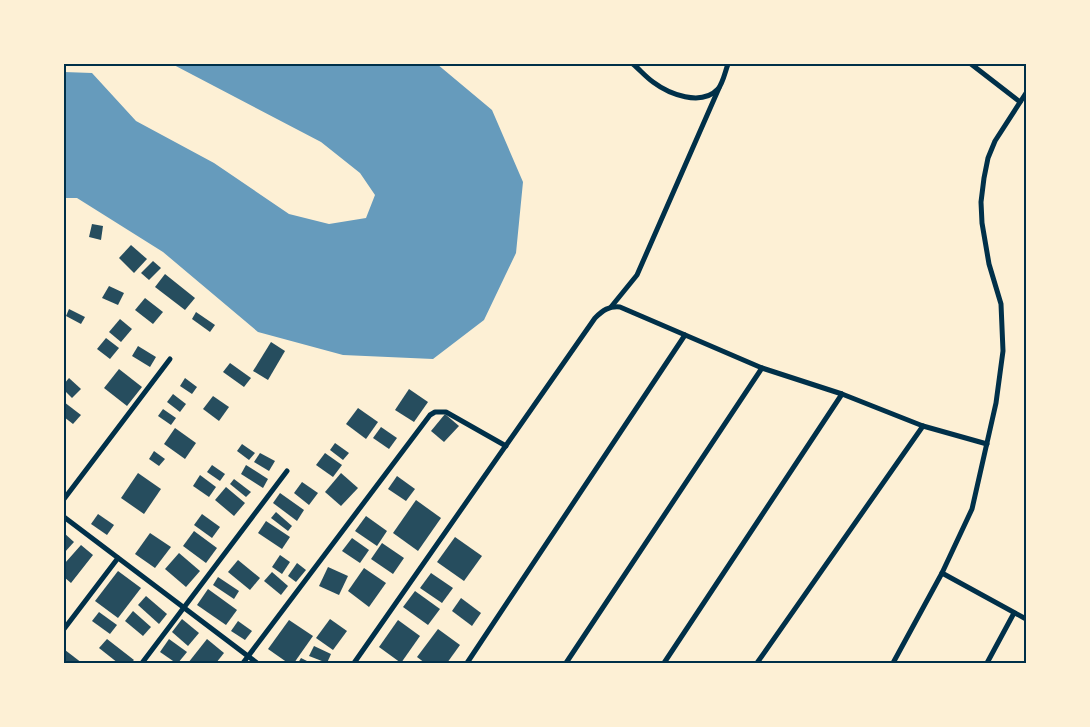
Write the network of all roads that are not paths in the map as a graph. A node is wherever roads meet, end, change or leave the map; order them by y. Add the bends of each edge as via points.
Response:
1 (633, 64) edge
2 (728, 64) edge
3 (971, 64) edge
4 (719, 88) junction
5 (1026, 92) edge
6 (1020, 102) junction
7 (611, 307) junction
8 (685, 335) junction
9 (170, 359) dead end
10 (762, 368) junction
11 (842, 394) junction
12 (923, 426) junction
13 (987, 444) junction
14 (506, 446) junction
15 (287, 471) dead end
16 (64, 499) edge
17 (64, 518) edge
18 (118, 558) junction
19 (942, 573) junction
20 (183, 608) junction
21 (1014, 613) junction
22 (1026, 619) edge
23 (64, 629) edge
24 (248, 657) junction
25 (142, 663) edge
26 (243, 663) edge
27 (257, 663) edge
28 (354, 663) edge
29 (467, 663) edge
30 (566, 663) edge
31 (664, 663) edge
32 (757, 663) edge
33 (893, 663) edge
34 (987, 663) edge

1 - 4 street via 653,82 690,98 702,98
2 - 4 street
3 - 6 street
4 - 7 street via 637,275
5 - 6 street
6 - 13 street via 988,158 981,202 989,264 1001,304 1003,326 1003,351
7 - 8 street via 620,307
7 - 14 street via 595,318
8 - 10 street
8 - 29 street
9 - 16 street
10 - 11 street
10 - 30 street
11 - 12 street
11 - 31 street
12 - 13 street
12 - 32 street
13 - 19 street via 972,509
14 - 24 street via 446,412 430,415
14 - 28 street
15 - 20 street
17 - 18 street
18 - 20 street
18 - 23 street
19 - 21 street
19 - 33 street
20 - 24 street
20 - 25 street
21 - 22 street
21 - 34 street
24 - 26 street
24 - 27 street

